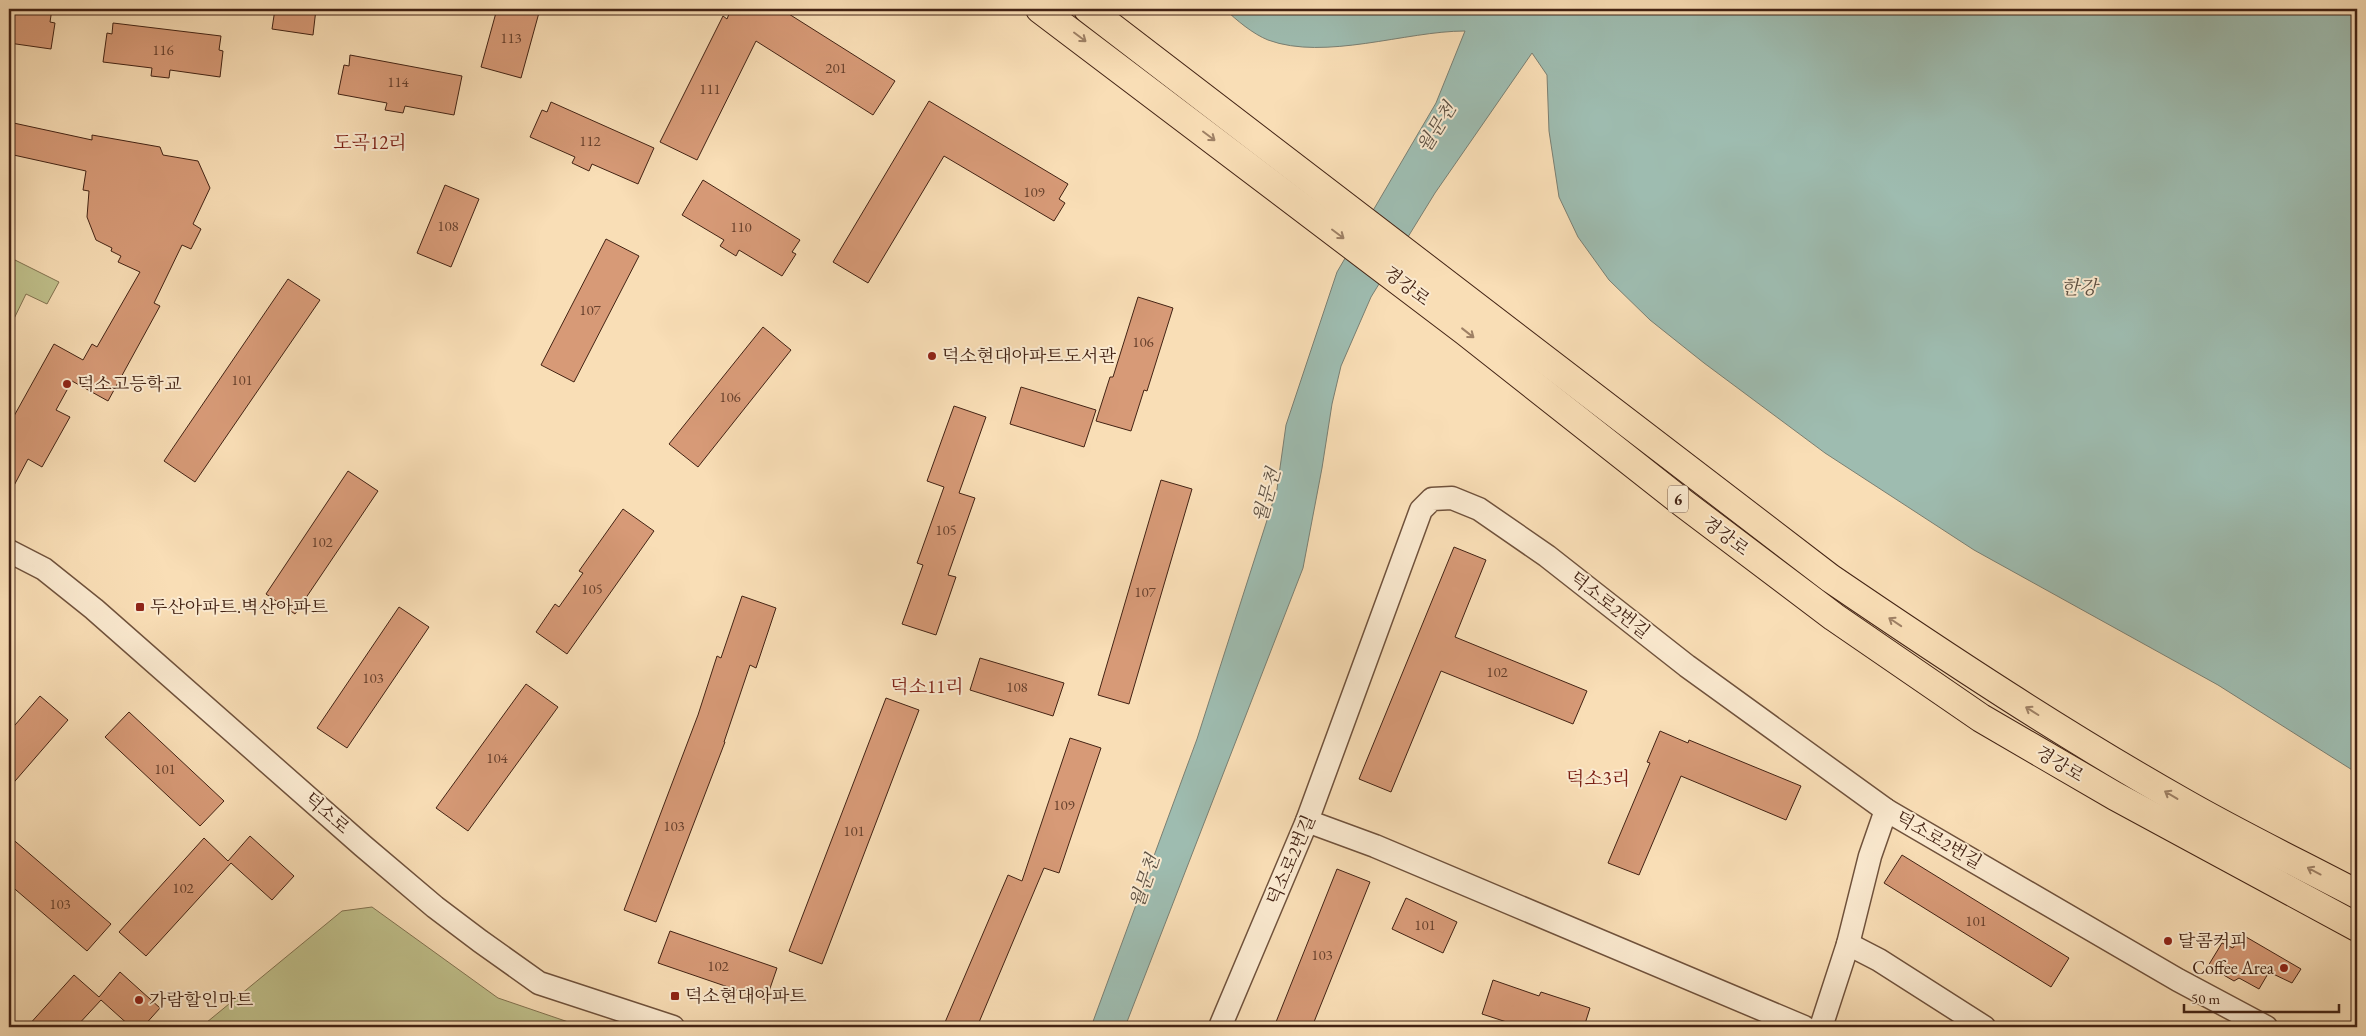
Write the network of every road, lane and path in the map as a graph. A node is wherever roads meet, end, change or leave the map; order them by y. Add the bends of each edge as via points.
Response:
1 (1040, 9) edge
2 (1088, 9) edge
3 (11, 557) edge
4 (1886, 810) junction
5 (1307, 821) junction
6 (2357, 894) edge
7 (2357, 927) edge
8 (1848, 944) junction
9 (673, 1027) edge
10 (1220, 1027) edge
11 (1804, 1027) edge
12 (1821, 1027) edge
13 (1984, 1027) edge
14 (2266, 1027) edge

1 -> 7 main road, 경강로 / 6 via 1834,617 1981,718 2114,796
6 -> 2 main road, 경강로 / 6 via 2186,804 2073,737 1830,578
3 - 9 street, 덕소로 via 44,569 94,609 435,907 539,983
4 - 5 street, 덕소로2번길 via 1687,666 1547,556 1480,509 1452,498 1432,500 1421,510
4 - 8 street via 1870,856
4 - 14 street, 덕소로2번길 via 2178,980
5 - 10 street, 덕소로2번길
5 - 11 street via 1375,846
8 - 12 street
8 - 13 street

